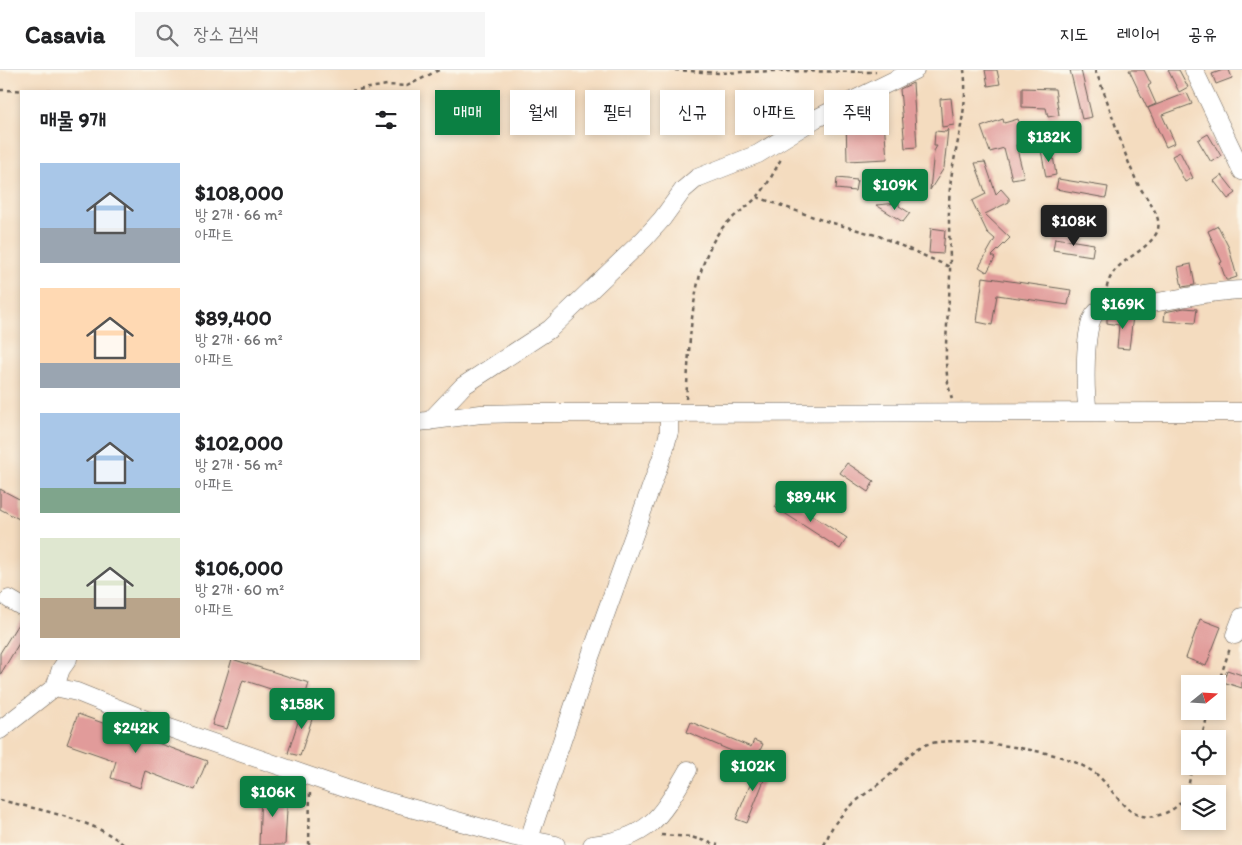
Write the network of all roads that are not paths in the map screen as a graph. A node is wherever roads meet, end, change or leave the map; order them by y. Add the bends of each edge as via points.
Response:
1 (915, 70) edge
2 (1194, 70) edge
3 (1242, 171) edge
4 (1242, 290) edge
5 (1088, 412) junction
6 (1242, 412) edge
7 (677, 413) junction
8 (425, 421) edge
9 (1242, 617) edge
10 (1234, 635) road end
11 (67, 660) edge
12 (55, 687) junction
13 (0, 730) edge
14 (688, 770) dead end
15 (529, 839) junction
16 (556, 845) edge
17 (592, 845) edge

1 - 8 street via 816,119 758,154 690,183 648,235 550,329 463,386
2 - 3 street
4 - 5 street via 1220,290 1156,304 1106,308 1096,312 1091,320 1085,394
5 - 6 street
5 - 7 street
7 - 8 street via 481,414
7 - 15 street
9 - 10 street
11 - 12 street
12 - 13 street
12 - 15 street via 77,692 149,721 358,793
14 - 17 street via 664,809 643,832
15 - 16 street

